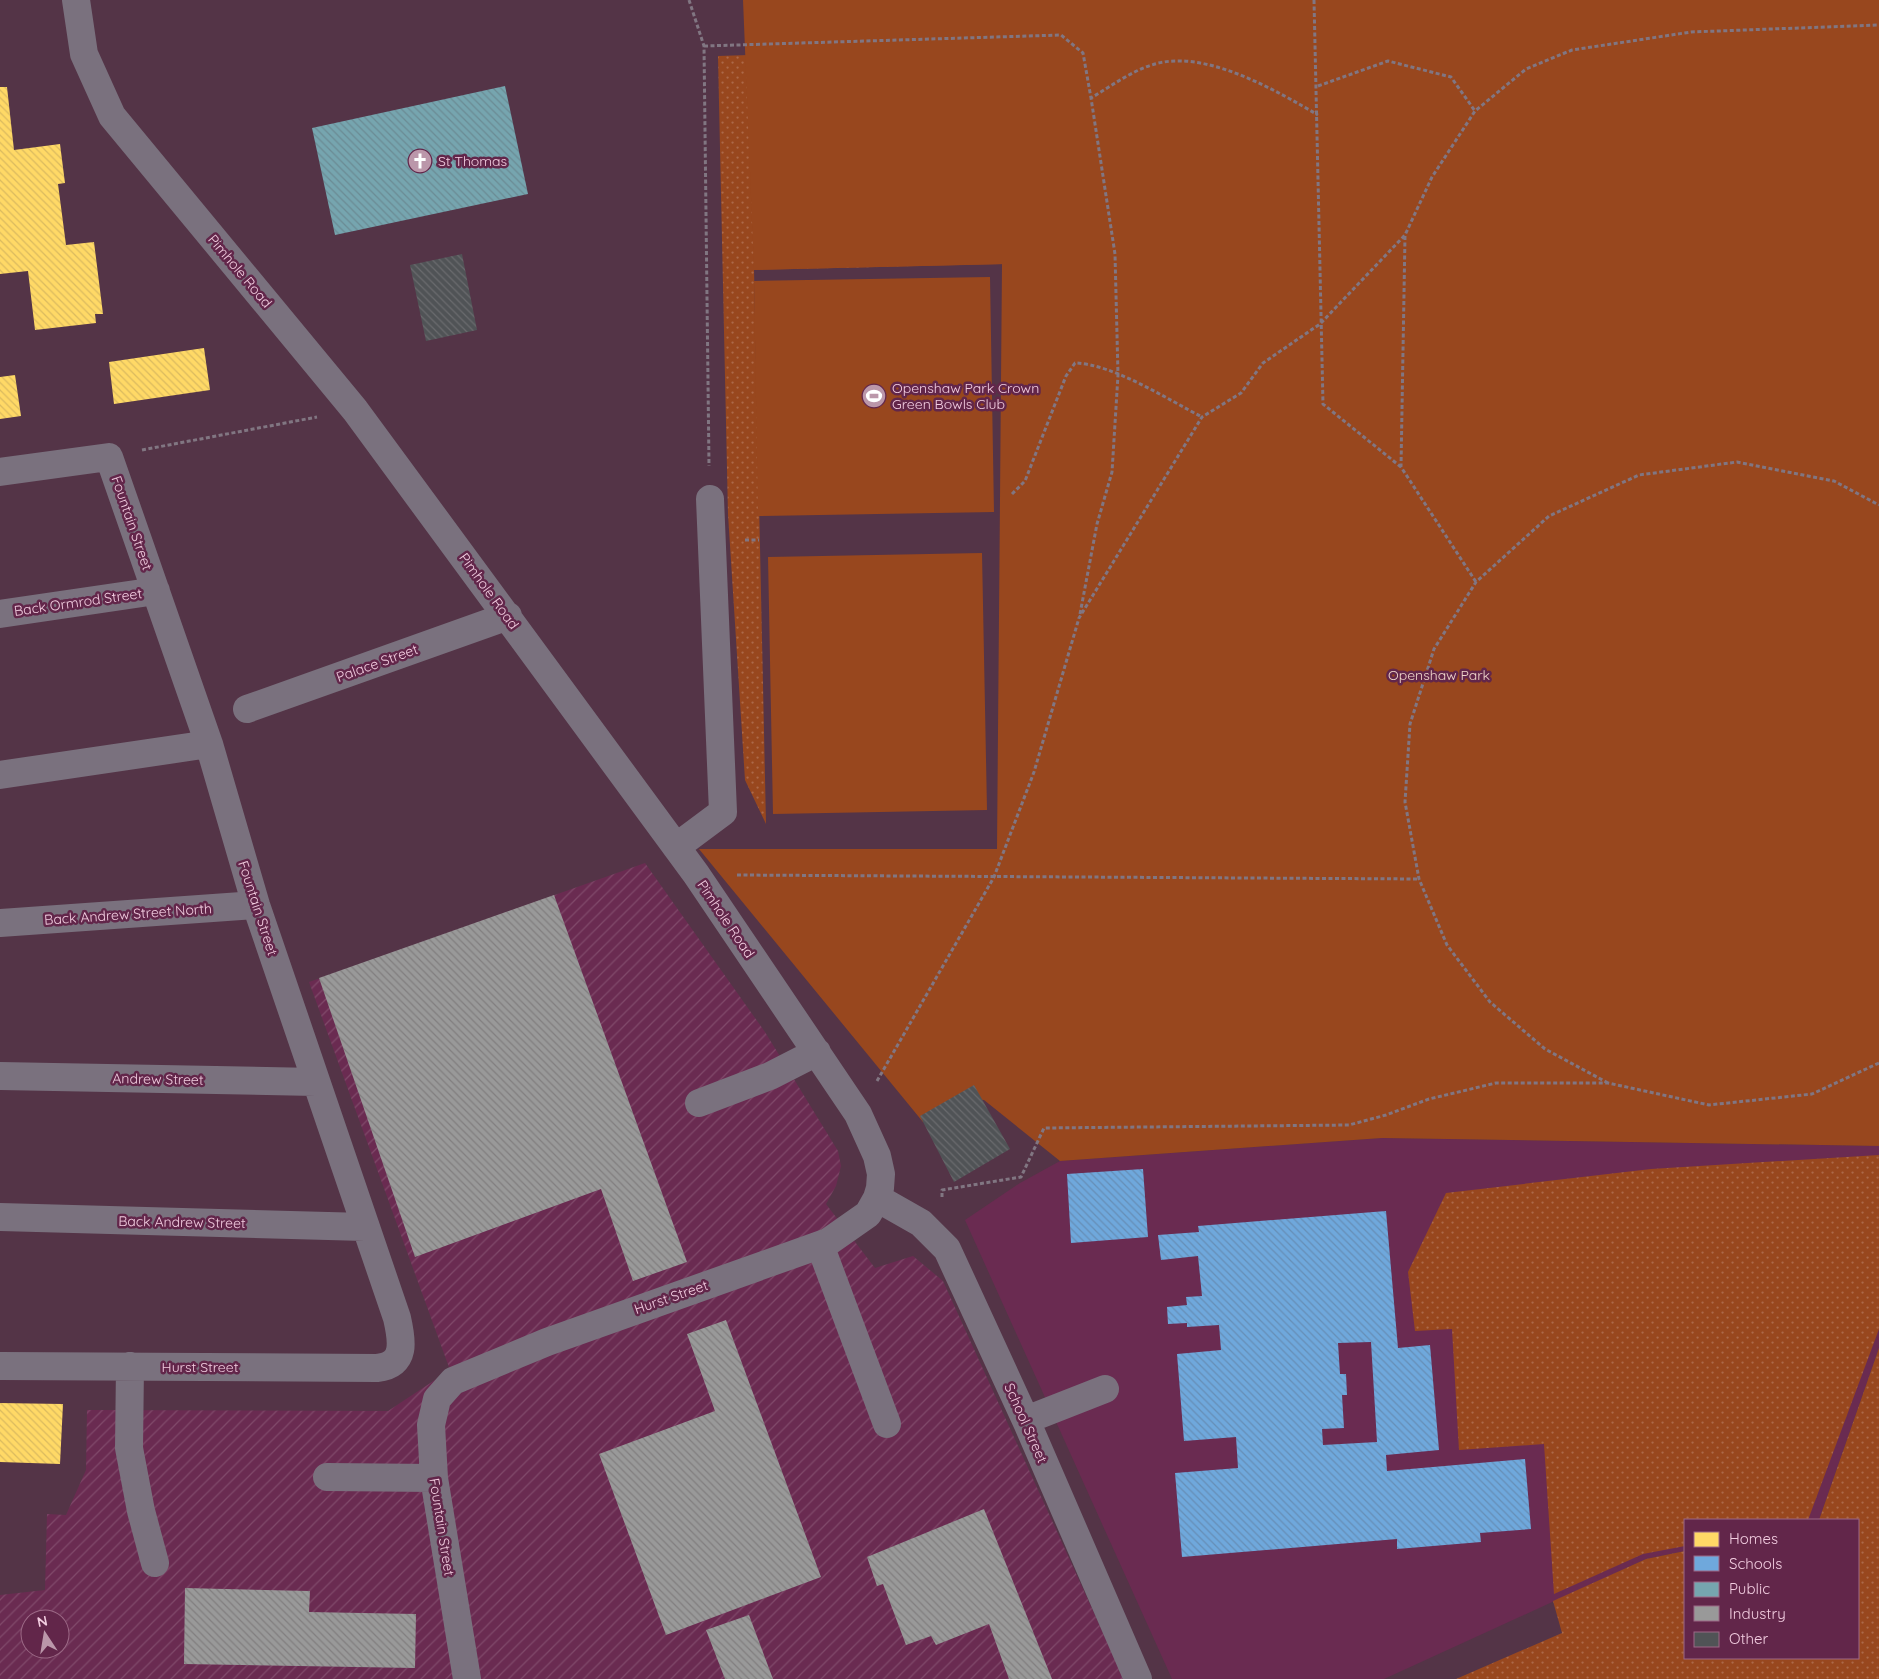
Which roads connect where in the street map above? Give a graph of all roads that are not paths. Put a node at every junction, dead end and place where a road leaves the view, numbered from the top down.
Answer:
1 (76, 0) edge
2 (0, 472) edge
3 (710, 499) road end
4 (156, 591) junction
5 (0, 614) edge
6 (508, 616) junction
7 (247, 709) dead end
8 (209, 744) junction
9 (0, 774) edge
10 (676, 847) junction
11 (256, 905) junction
12 (0, 923) edge
13 (817, 1052) junction
14 (0, 1076) edge
15 (316, 1082) junction
16 (699, 1103) dead end
17 (877, 1198) junction
18 (0, 1217) edge
19 (365, 1227) junction
20 (820, 1245) junction
21 (396, 1360) joint
22 (0, 1366) edge
23 (130, 1366) junction
24 (453, 1381) joint
25 (1105, 1389) dead end
26 (1026, 1420) junction
27 (887, 1424) dead end
28 (327, 1477) dead end
29 (434, 1478) junction
30 (155, 1563) dead end
31 (467, 1679) edge
32 (1138, 1679) edge

1 - 6 street, Pimhole Road
2 - 4 street, Fountain Street
3 - 10 street
4 - 5 street, Back Ormrod Street
4 - 8 street, Fountain Street
6 - 7 street, Palace Street
6 - 10 street, Pimhole Road
8 - 9 street
8 - 11 street, Fountain Street
10 - 13 street, Pimhole Road
11 - 12 street, Back Andrew Street North
11 - 15 street, Fountain Street
13 - 16 street
13 - 17 street, Pimhole Road
14 - 15 street, Andrew Street
15 - 19 street, Fountain Street
17 - 20 street, Hurst Street
17 - 26 street, School Street
18 - 19 street, Back Andrew Street
19 - 21 street, Fountain Street
20 - 24 street, Hurst Street
20 - 27 street
21 - 23 street, Hurst Street
22 - 23 street, Hurst Street
23 - 30 street
24 - 29 street, Fountain Street
25 - 26 street
26 - 32 street, School Street
28 - 29 street
29 - 31 street, Fountain Street

